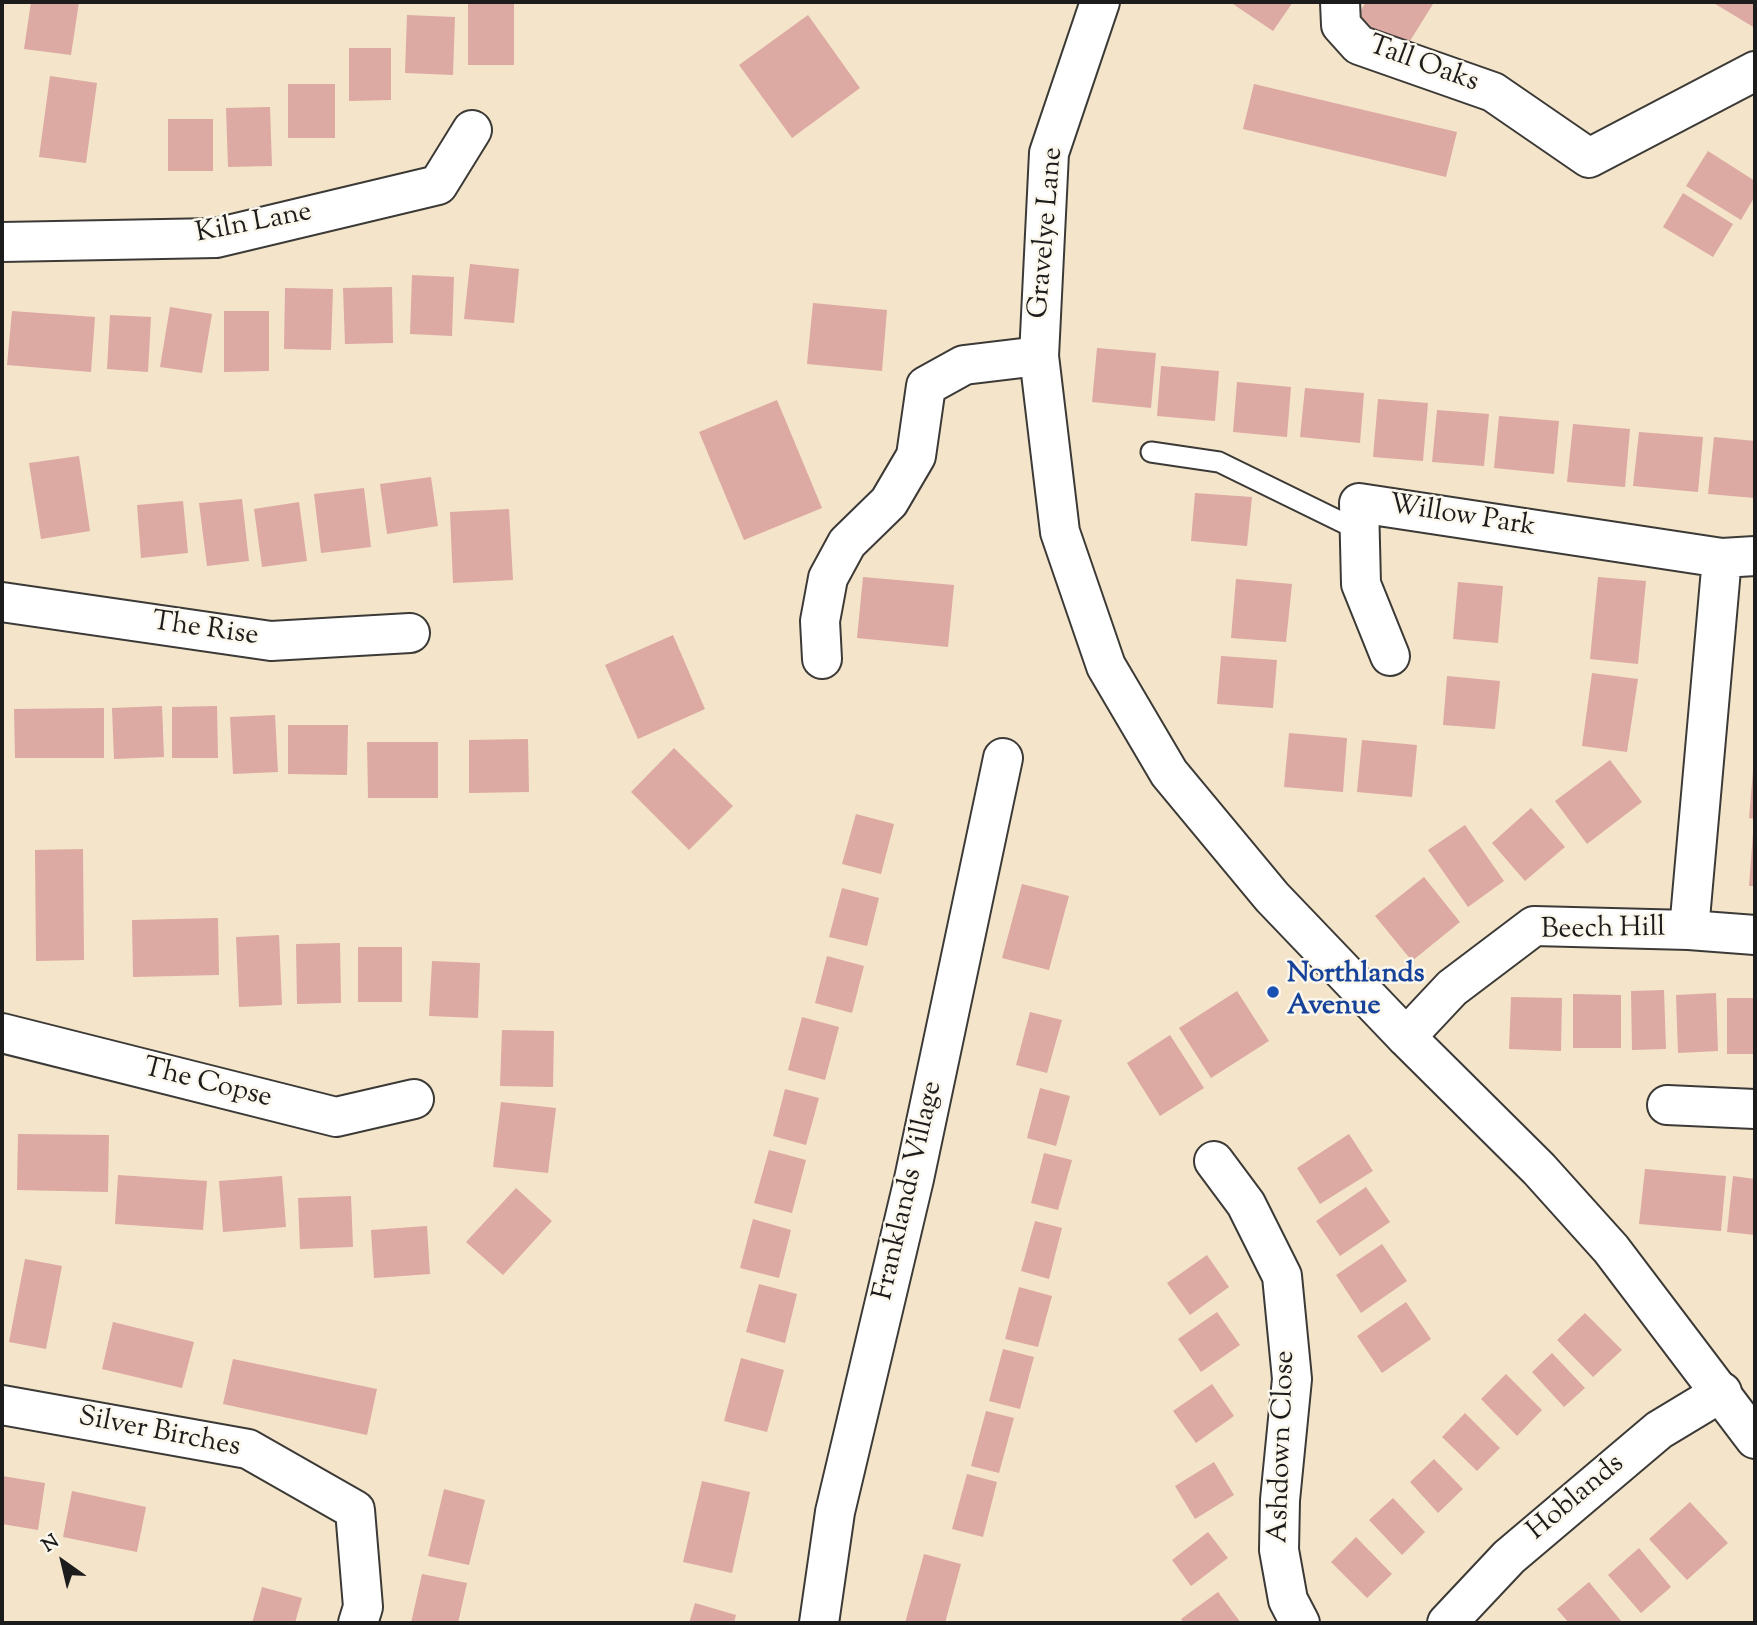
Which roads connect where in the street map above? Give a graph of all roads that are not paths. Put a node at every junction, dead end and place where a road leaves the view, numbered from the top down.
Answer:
1 (1100, 2) edge
2 (1340, 2) edge
3 (1755, 71) edge
4 (472, 130) dead end
5 (2, 242) edge
6 (1042, 372) junction
7 (1151, 452) dead end
8 (1360, 531) junction
9 (1739, 557) edge
10 (2, 602) edge
11 (410, 633) dead end
12 (1390, 656) dead end
13 (822, 659) dead end
14 (1003, 758) dead end
15 (1689, 930) junction
16 (1755, 935) edge
17 (2, 1033) edge
18 (1406, 1037) junction
19 (414, 1099) dead end
20 (1667, 1105) dead end
21 (1755, 1110) edge
22 (1214, 1161) dead end
23 (1722, 1392) junction
24 (2, 1405) edge
25 (1755, 1439) edge
26 (358, 1623) edge
27 (818, 1623) edge
28 (1300, 1623) edge
29 (1447, 1623) edge

1 - 6 street, Gravelye Lane
2 - 3 street, Tall Oaks
4 - 5 street, Kiln Lane
6 - 13 street
6 - 18 street
7 - 8 lane
8 - 9 street, Willow Park
8 - 12 street, Willow Park
9 - 15 street, Willow Park
10 - 11 street, The Rise
14 - 27 street, Franklands Village
15 - 16 street, Beech Hill
15 - 18 street, Beech Hill
17 - 19 street, The Copse
18 - 23 street
20 - 21 street
22 - 28 street, Ashdown Close
23 - 25 street
23 - 29 street, Hoblands
24 - 26 street, Silver Birches

